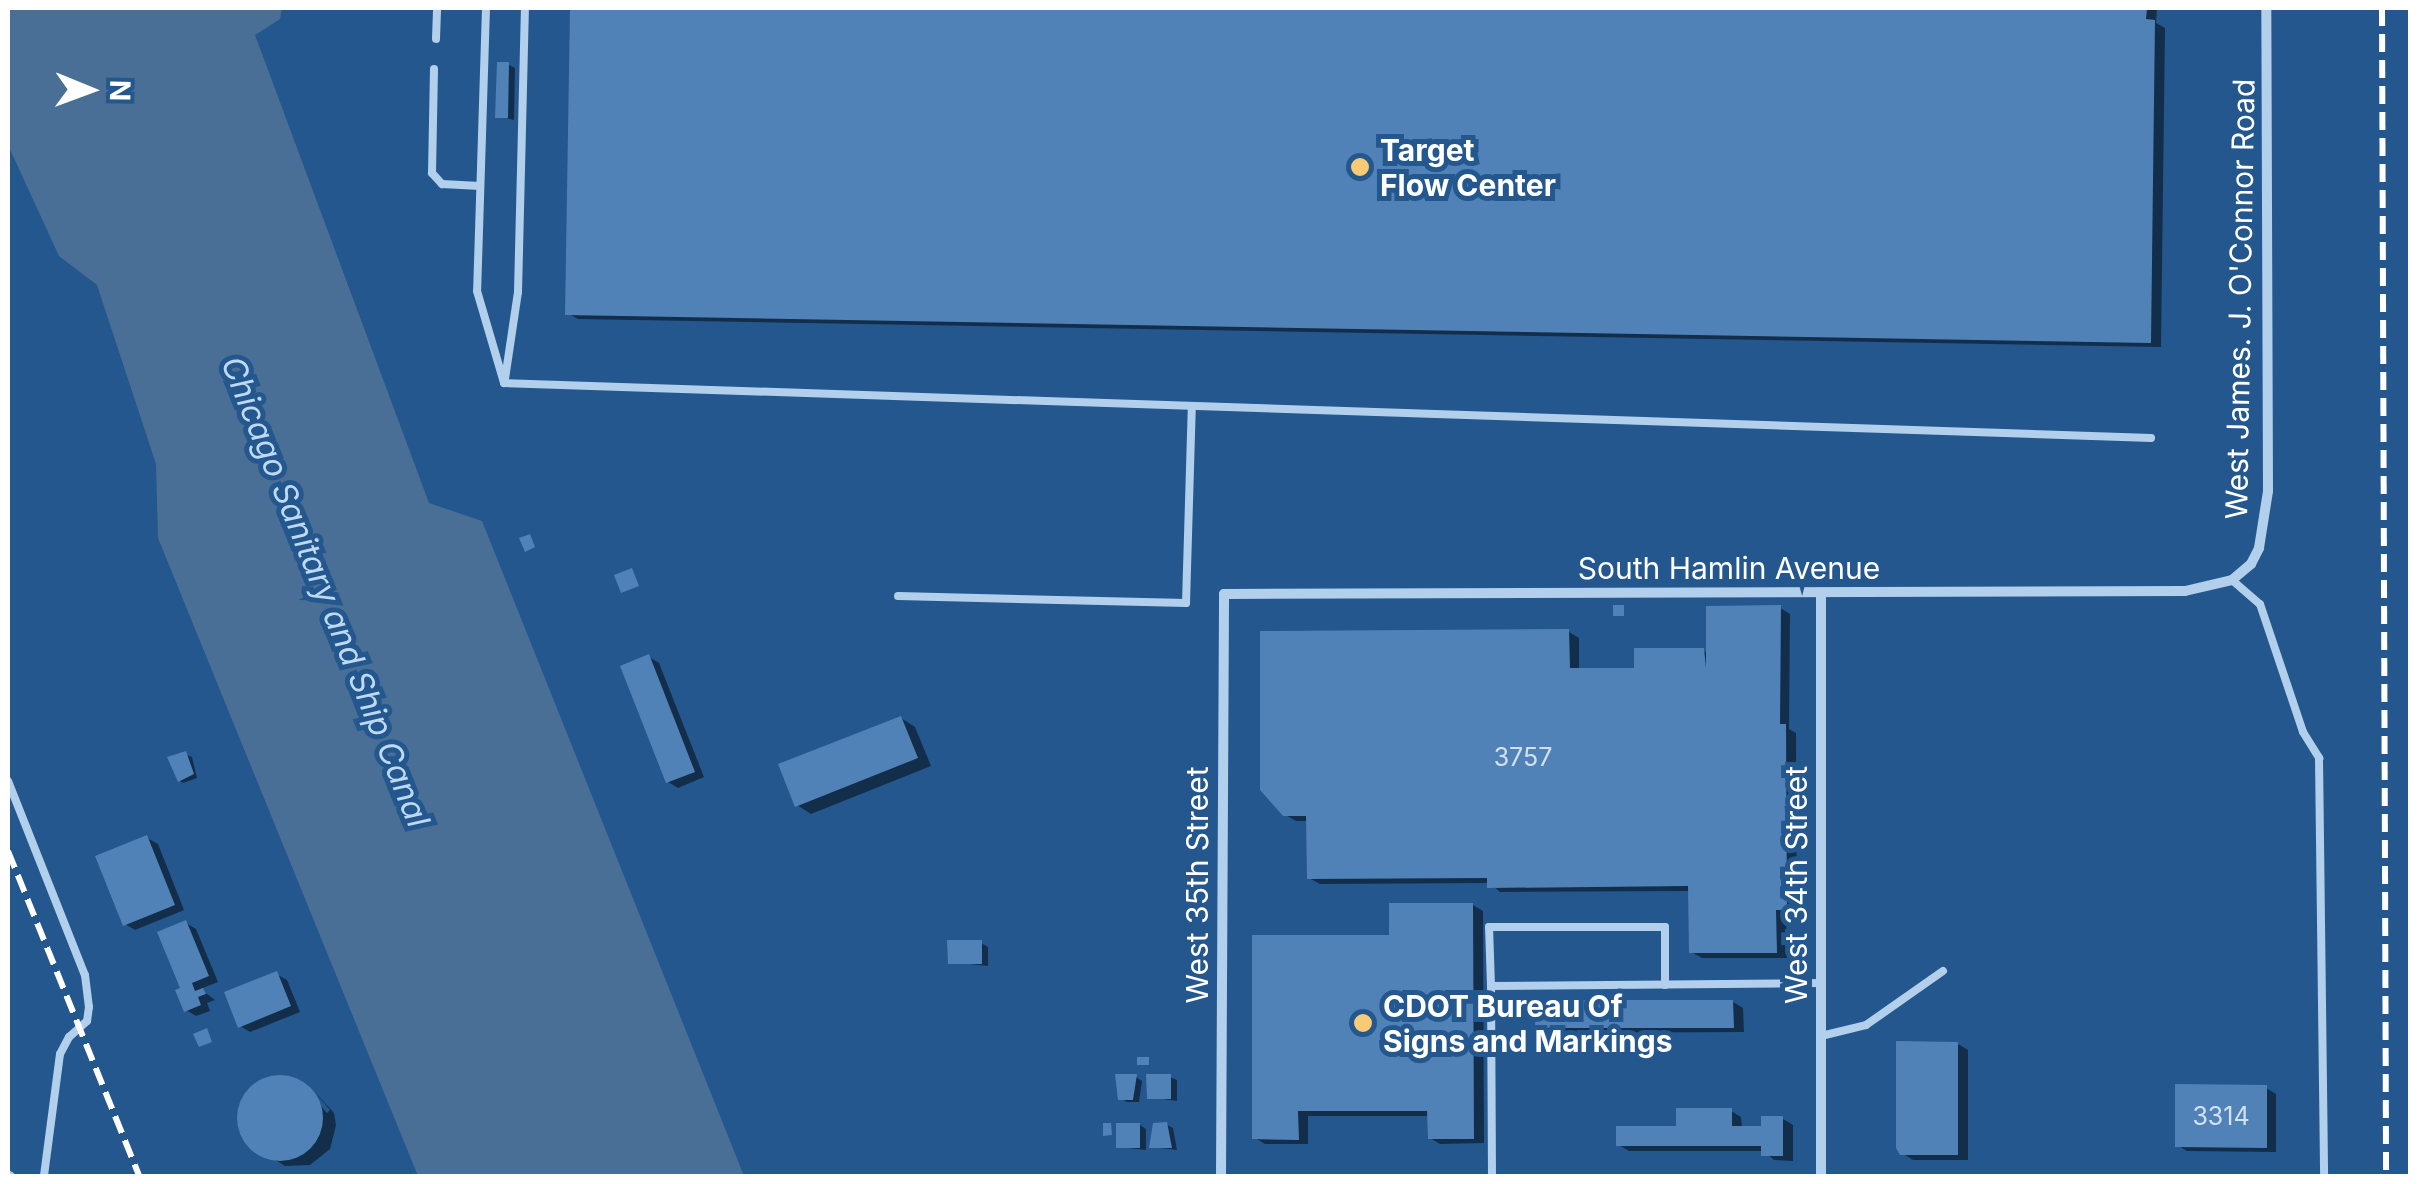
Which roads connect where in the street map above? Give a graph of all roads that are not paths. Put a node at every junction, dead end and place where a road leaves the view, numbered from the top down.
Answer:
1 (436, 8) edge
2 (486, 8) edge
3 (525, 8) edge
4 (2266, 8) edge
5 (436, 39) dead end
6 (434, 69) dead end
7 (480, 186) junction
8 (504, 383) junction
9 (1192, 406) junction
10 (2151, 438) dead end
11 (2232, 580) junction
12 (1822, 593) junction
13 (1224, 594) joint
14 (898, 596) dead end
15 (8, 781) edge
16 (1942, 971) dead end
17 (1821, 983) junction
18 (1665, 984) junction
19 (1491, 986) junction
20 (1821, 1036) junction
21 (44, 1176) edge
22 (1221, 1176) edge
23 (1492, 1176) edge
24 (1821, 1176) edge
25 (2324, 1176) edge

1 - 5 lane
2 - 7 lane
3 - 8 lane
4 - 11 street, West James. J. O'Connor Road
6 - 7 lane
7 - 8 lane
8 - 9 lane
9 - 10 lane
9 - 14 lane
11 - 12 street, South Hamlin Avenue
11 - 25 lane
12 - 13 street, South Hamlin Avenue
12 - 17 street, West 34th Street
13 - 22 street, West 35th Street
15 - 21 lane
16 - 20 lane
17 - 18 lane
17 - 20 street, West 34th Street
18 - 19 lane
18 - 19 lane
19 - 23 lane
20 - 24 street, West 34th Street

